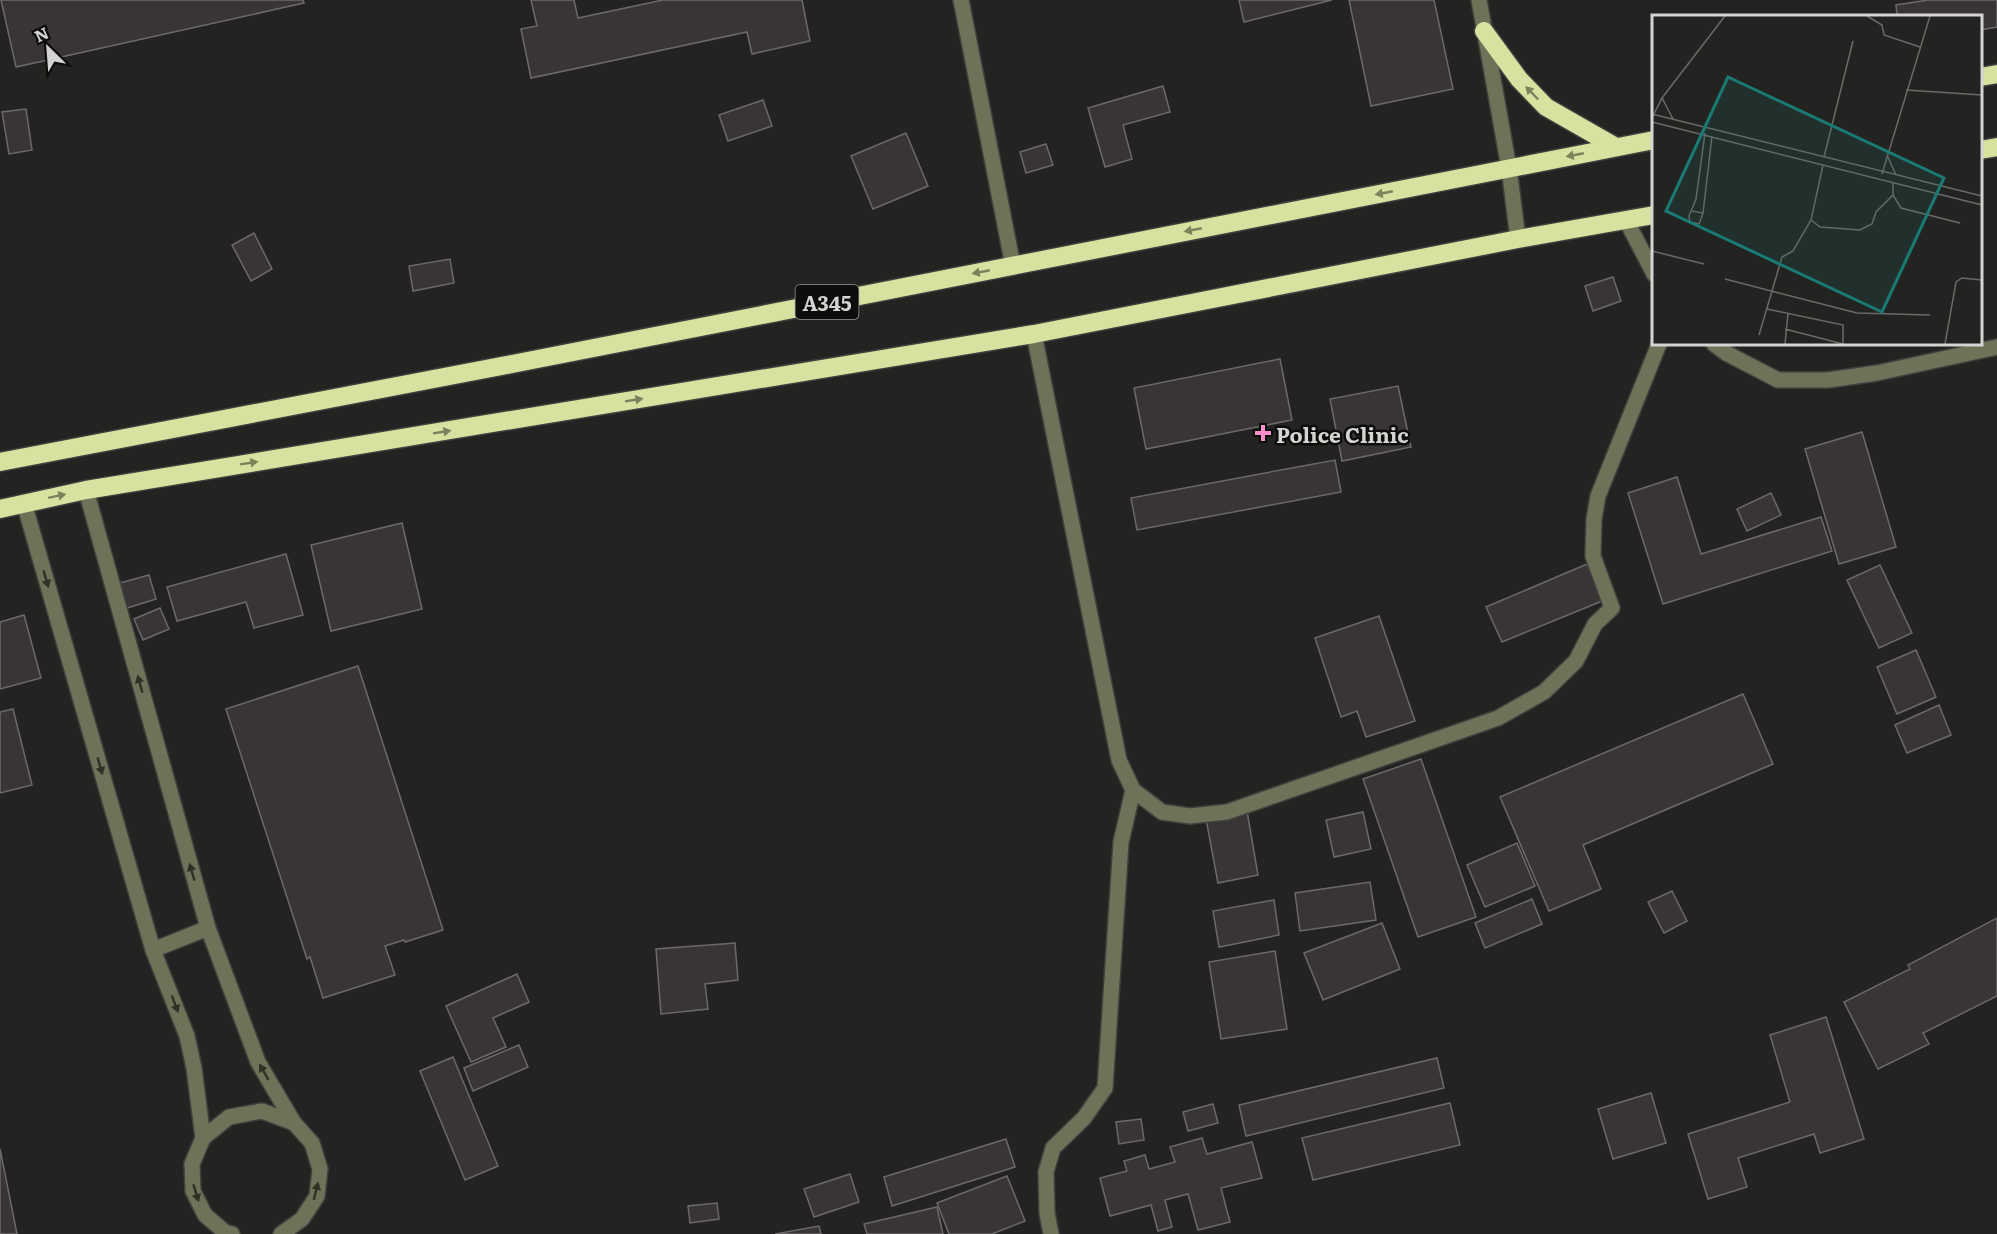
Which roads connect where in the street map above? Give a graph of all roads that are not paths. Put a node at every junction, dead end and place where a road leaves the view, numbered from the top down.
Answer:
1 (961, 0) edge
2 (1479, 0) edge
3 (1484, 31) junction
4 (1997, 74) edge
5 (1982, 77) edge
6 (1652, 140) edge
7 (1616, 147) junction
8 (1997, 147) edge
9 (1982, 150) edge
10 (1509, 168) junction
11 (1652, 215) edge
12 (1626, 220) junction
13 (1518, 239) junction
14 (1012, 266) junction
15 (1652, 272) edge
16 (1034, 334) junction
17 (1659, 345) edge
18 (1715, 345) edge
19 (1997, 347) edge
20 (0, 462) edge
21 (86, 490) junction
22 (24, 503) junction
23 (0, 509) edge
24 (1133, 790) junction
25 (208, 928) junction
26 (153, 950) junction
27 (294, 1123) junction
28 (203, 1138) junction
29 (232, 1234) edge
30 (281, 1234) edge
31 (1051, 1234) edge

1 - 14 street
2 - 3 street
7 -> 3 highway
3 - 10 street
4 - 5 highway
6 - 7 highway, A345
7 -> 10 highway, A345
8 - 9 highway
10 - 13 street
10 -> 14 highway, A345
11 - 12 highway
12 - 13 highway
12 - 15 street
13 - 16 highway
14 -> 20 highway, A345
21 -> 16 highway
16 - 24 street
17 - 24 street
18 - 19 street
22 -> 21 highway
25 -> 21 street
22 - 23 highway
22 -> 26 street
24 - 31 street
25 - 26 street
27 -> 25 street
26 -> 28 street
27 - 28 street
30 -> 27 street
28 -> 29 street

